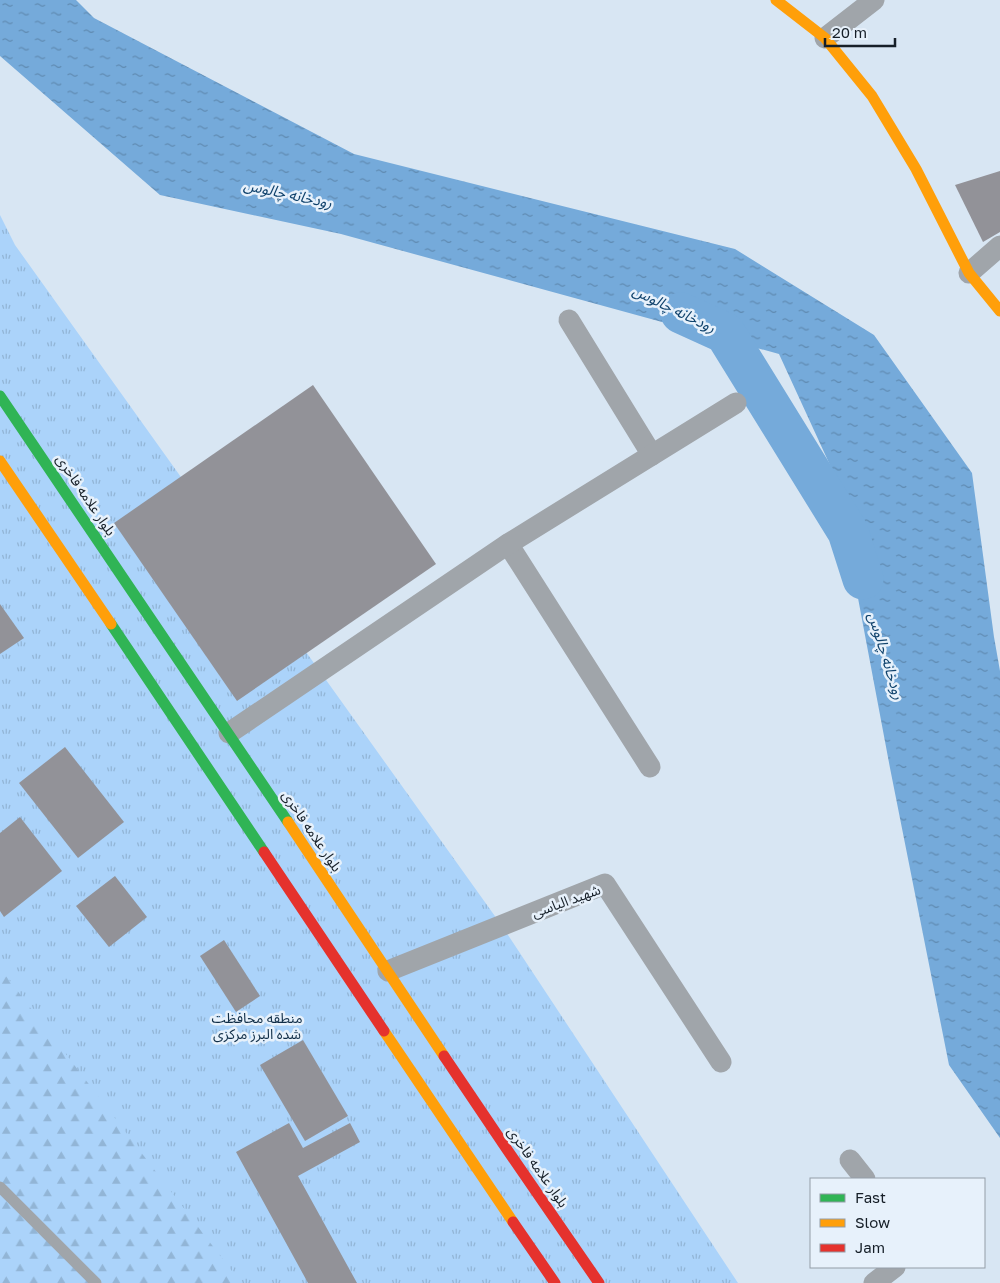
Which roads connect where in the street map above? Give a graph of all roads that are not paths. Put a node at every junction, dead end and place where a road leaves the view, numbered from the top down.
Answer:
1 (776, 0) edge
2 (874, 0) edge
3 (825, 38) junction
4 (1000, 246) edge
5 (969, 273) junction
6 (1000, 311) edge
7 (569, 320) dead end
8 (0, 396) edge
9 (736, 403) dead end
10 (652, 455) junction
11 (0, 461) edge
12 (508, 544) junction
13 (229, 733) junction
14 (650, 767) dead end
15 (388, 971) junction
16 (721, 1062) dead end
17 (850, 1160) dead end
18 (864, 1178) edge
19 (0, 1187) edge
20 (894, 1268) edge
21 (96, 1283) edge
22 (555, 1283) edge
23 (599, 1283) edge
24 (874, 1283) edge

1 - 3 main road
2 - 3 street
3 - 5 main road
4 - 5 street
5 - 6 main road
7 - 10 street
8 - 13 main road, بلوار علامه فاخری
9 - 10 street
10 - 12 street
11 - 22 main road
12 - 13 street
12 - 14 street
13 - 15 main road, بلوار علامه فاخری
15 - 16 street, شهید الیاسی
15 - 23 main road, بلوار علامه فاخری
17 - 18 street
19 - 21 lane
20 - 24 street

